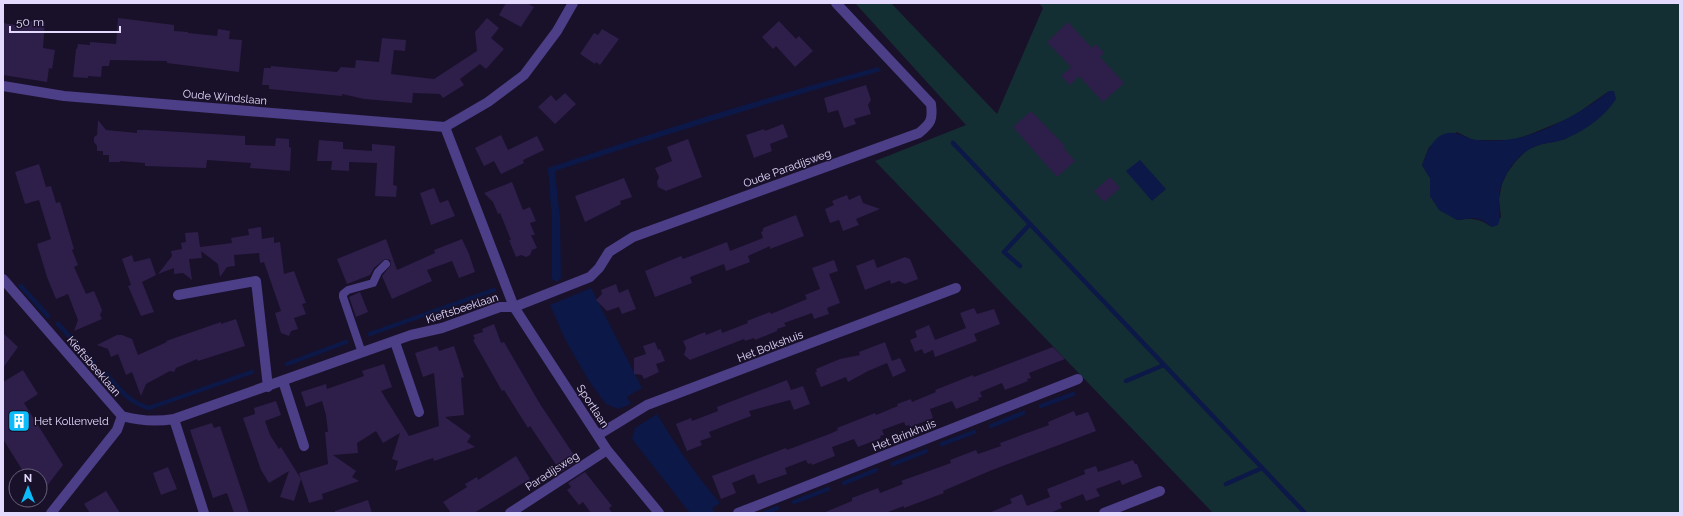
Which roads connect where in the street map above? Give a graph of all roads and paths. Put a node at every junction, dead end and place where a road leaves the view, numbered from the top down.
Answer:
1 (573, 3) edge
2 (836, 3) edge
3 (3, 86) edge
4 (445, 127) junction
5 (386, 264) dead end
6 (3, 279) edge
7 (3, 286) edge
8 (956, 288) dead end
9 (13, 291) junction
10 (178, 295) dead end
11 (514, 306) junction
12 (395, 342) junction
13 (362, 353) junction
14 (1078, 379) dead end
15 (283, 381) junction
16 (268, 387) junction
17 (419, 412) dead end
18 (122, 416) junction
19 (174, 419) junction
20 (598, 435) junction
21 (304, 446) dead end
22 (607, 450) junction
23 (1160, 491) dead end
24 (51, 513) edge
25 (204, 513) edge
26 (510, 513) edge
27 (659, 513) edge
28 (738, 513) edge
29 (1104, 513) edge

1 - 4 street
2 - 11 street, Oude Paradijsweg
3 - 4 street, Oude Windslaan
4 - 11 street
5 - 13 lane
6 - 9 street, Kieftsbeeklaan
7 - 9 street, Kieftsbeeklaan
8 - 20 street, Het Bolkshuis
9 - 18 street, Kieftsbeeklaan
10 - 16 street
11 - 12 street, Kieftsbeeklaan
11 - 20 street, Sportlaan
12 - 13 street, Kieftsbeeklaan
12 - 17 street
13 - 15 street, Kieftsbeeklaan
14 - 28 street, Het Brinkhuis
15 - 16 street, Kieftsbeeklaan
15 - 21 street
16 - 19 street, Kieftsbeeklaan
18 - 19 street, Kieftsbeeklaan
18 - 24 street
19 - 25 street
20 - 22 street, Sportlaan
22 - 26 street, Paradijsweg
22 - 27 street, Sportlaan
23 - 29 street

